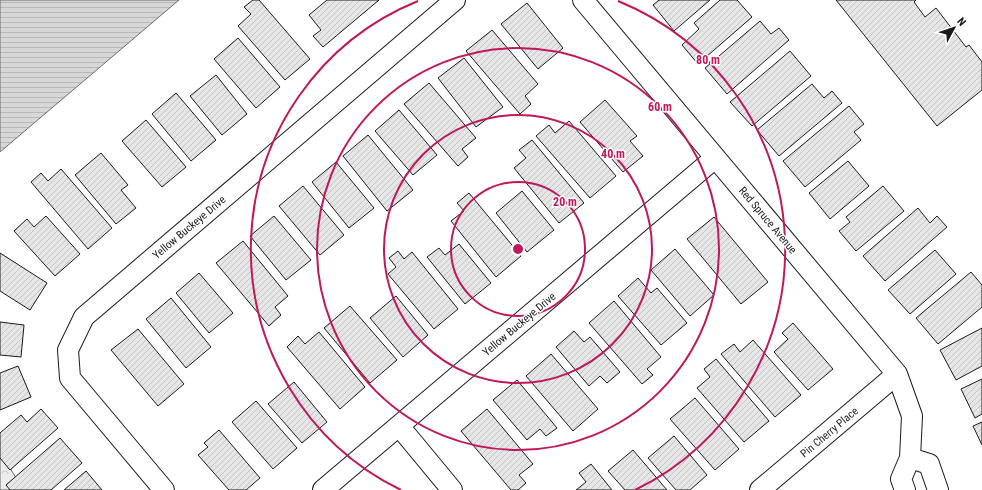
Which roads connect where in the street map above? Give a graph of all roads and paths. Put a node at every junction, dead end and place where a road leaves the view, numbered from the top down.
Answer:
1 (583, 0) edge
2 (450, 2) edge
3 (715, 158) junction
4 (897, 374) junction
5 (399, 426) junction
6 (910, 458) junction
7 (164, 490) edge
8 (323, 490) edge
9 (452, 490) edge
10 (760, 490) edge
11 (905, 490) edge
12 (938, 490) edge

1 - 3 street, Red Spruce Avenue
2 - 7 street, Yellow Buckeye Drive
3 - 4 street, Red Spruce Avenue
3 - 5 street, Yellow Buckeye Drive
4 - 6 street, Red Spruce Avenue
4 - 10 street, Pin Cherry Place
5 - 8 street, Yellow Buckeye Drive
5 - 9 street
6 - 11 street, Red Spruce Avenue
6 - 12 street

